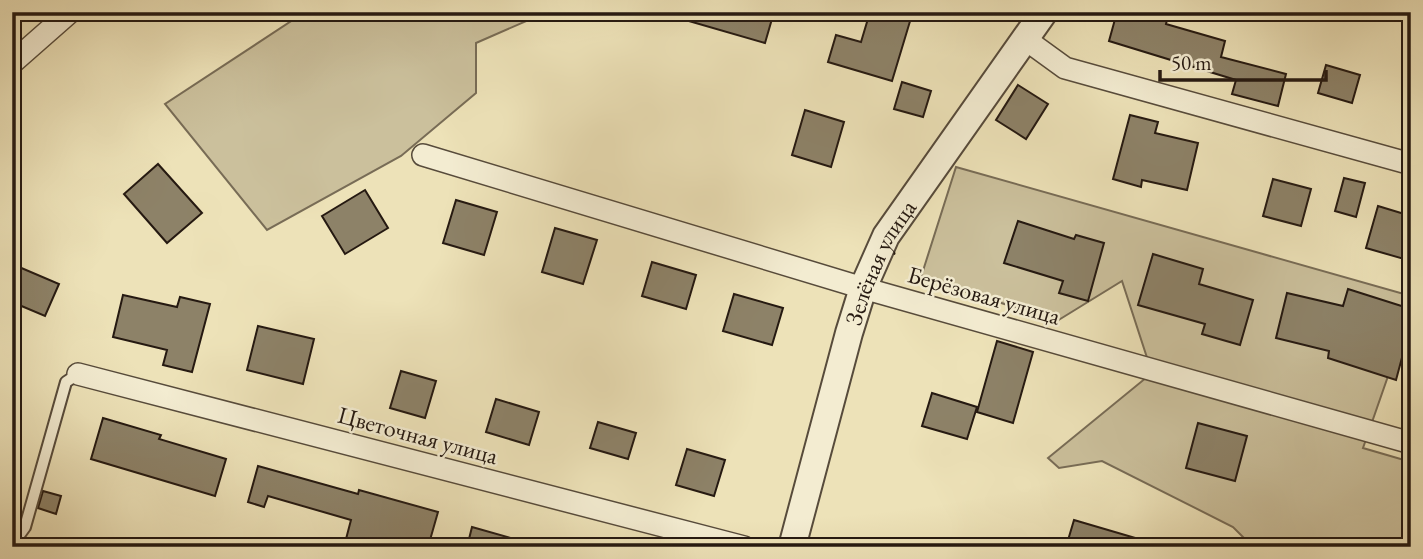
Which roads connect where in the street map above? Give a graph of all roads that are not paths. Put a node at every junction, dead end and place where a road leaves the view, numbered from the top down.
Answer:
1 (70, 12) edge
2 (1044, 12) edge
3 (1025, 39) junction
4 (12, 63) edge
5 (423, 155) dead end
6 (1411, 164) edge
7 (863, 288) junction
8 (78, 374) joint
9 (1411, 443) edge
10 (12, 545) edge
11 (744, 547) edge
12 (792, 547) edge

1 - 4 street
2 - 3 street, Зелёная улица
3 - 6 street
3 - 7 street, Зелёная улица
5 - 7 street, Берёзовая улица
7 - 9 street, Берёзовая улица
7 - 12 street, Зелёная улица
8 - 10 lane
8 - 11 street, Цветочная улица

